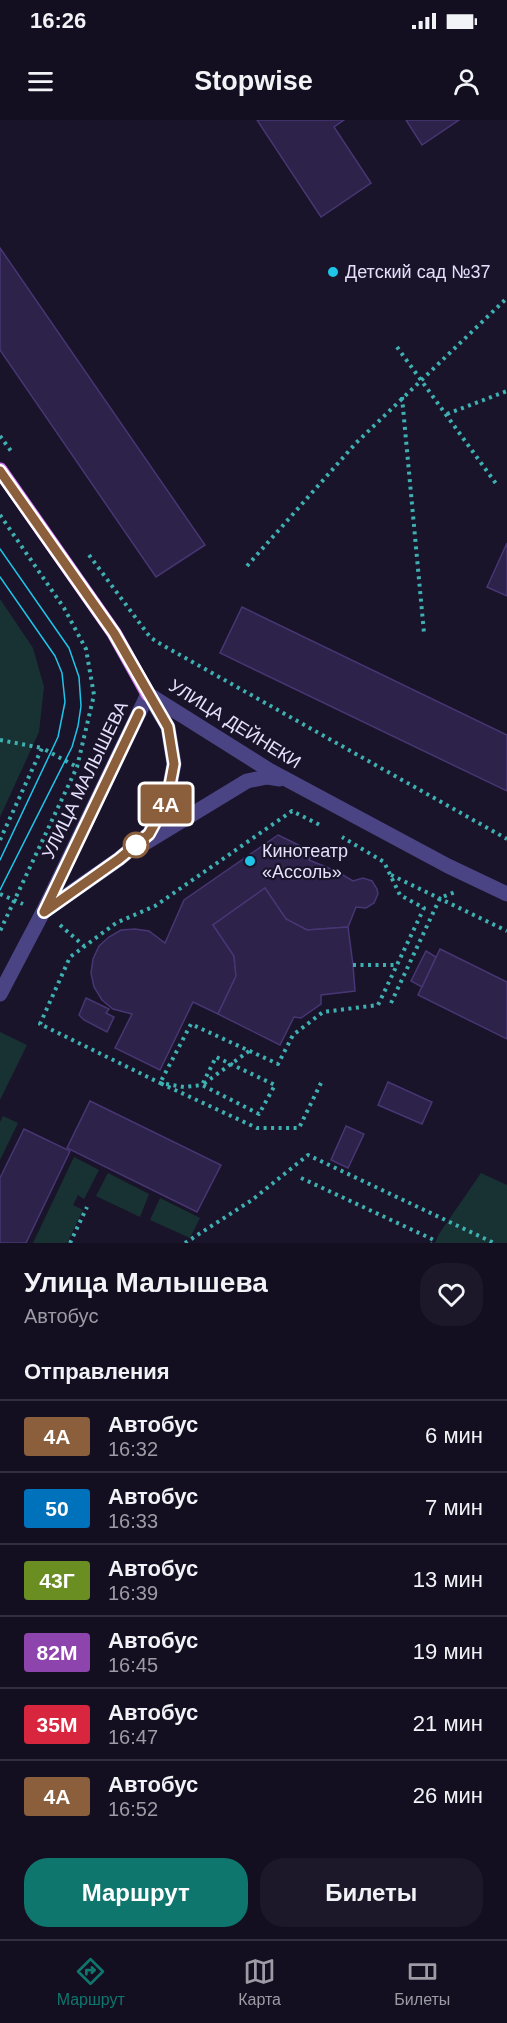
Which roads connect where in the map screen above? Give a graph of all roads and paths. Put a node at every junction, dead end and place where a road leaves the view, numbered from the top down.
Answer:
1 (507, 298) edge
2 (397, 347) dead end
3 (507, 391) edge
4 (402, 398) junction
5 (447, 414) junction
6 (0, 436) edge
7 (14, 455) dead end
8 (0, 471) edge
9 (498, 485) dead end
10 (0, 516) edge
11 (86, 551) dead end
12 (247, 566) dead end
13 (424, 633) dead end
14 (148, 694) junction
15 (0, 740) edge
16 (42, 748) junction
17 (77, 767) junction
18 (287, 780) junction
19 (322, 826) dead end
20 (341, 836) dead end
21 (507, 839) edge
22 (0, 840) edge
23 (119, 859) junction
24 (390, 875) junction
25 (481, 882) junction
26 (507, 894) edge
27 (440, 898) junction
28 (44, 912) junction
29 (507, 931) edge
30 (0, 932) edge
31 (353, 965) dead end
32 (396, 965) junction
33 (0, 994) edge
34 (391, 1003) dead end
35 (249, 1051) junction
36 (231, 1064) junction
37 (160, 1083) junction
38 (321, 1083) dead end
39 (202, 1085) junction
40 (301, 1178) dead end
41 (87, 1207) dead end
42 (70, 1243) edge
43 (185, 1243) edge
44 (432, 1243) edge
45 (494, 1243) edge

1 - 4 path
2 - 5 path
3 - 5 path
4 - 12 path
4 - 13 path
5 - 9 path
6 - 7 path
8 - 14 main road, УЛИЦА ДЕЙНЕКИ
10 - 17 path
11 - 21 path
14 - 18 street, УЛИЦА ДЕЙНЕКИ
14 - 23 street, УЛИЦА МАЛЫШЕВА
14 - 28 street, УЛИЦА МАЛЫШЕВА
15 - 16 path
16 - 17 path
16 - 22 path
17 - 30 path
18 - 23 street
18 - 25 street, УЛИЦА ДЕЙНЕКИ
19 - 37 path
20 - 24 path
23 - 28 street, УЛИЦА МАЛЫШЕВА
24 - 27 path
24 - 32 path
25 - 26 street, УЛИЦА ДЕЙНЕКИ
25 - 27 path
27 - 29 path
27 - 34 path
28 - 33 street, УЛИЦА МАЛЫШЕВА
31 - 32 path
32 - 35 path
35 - 36 path
35 - 37 path
36 - 39 path
36 - 39 path
36 - 39 path
37 - 38 path
37 - 39 path
40 - 44 path
41 - 42 path
43 - 45 path

